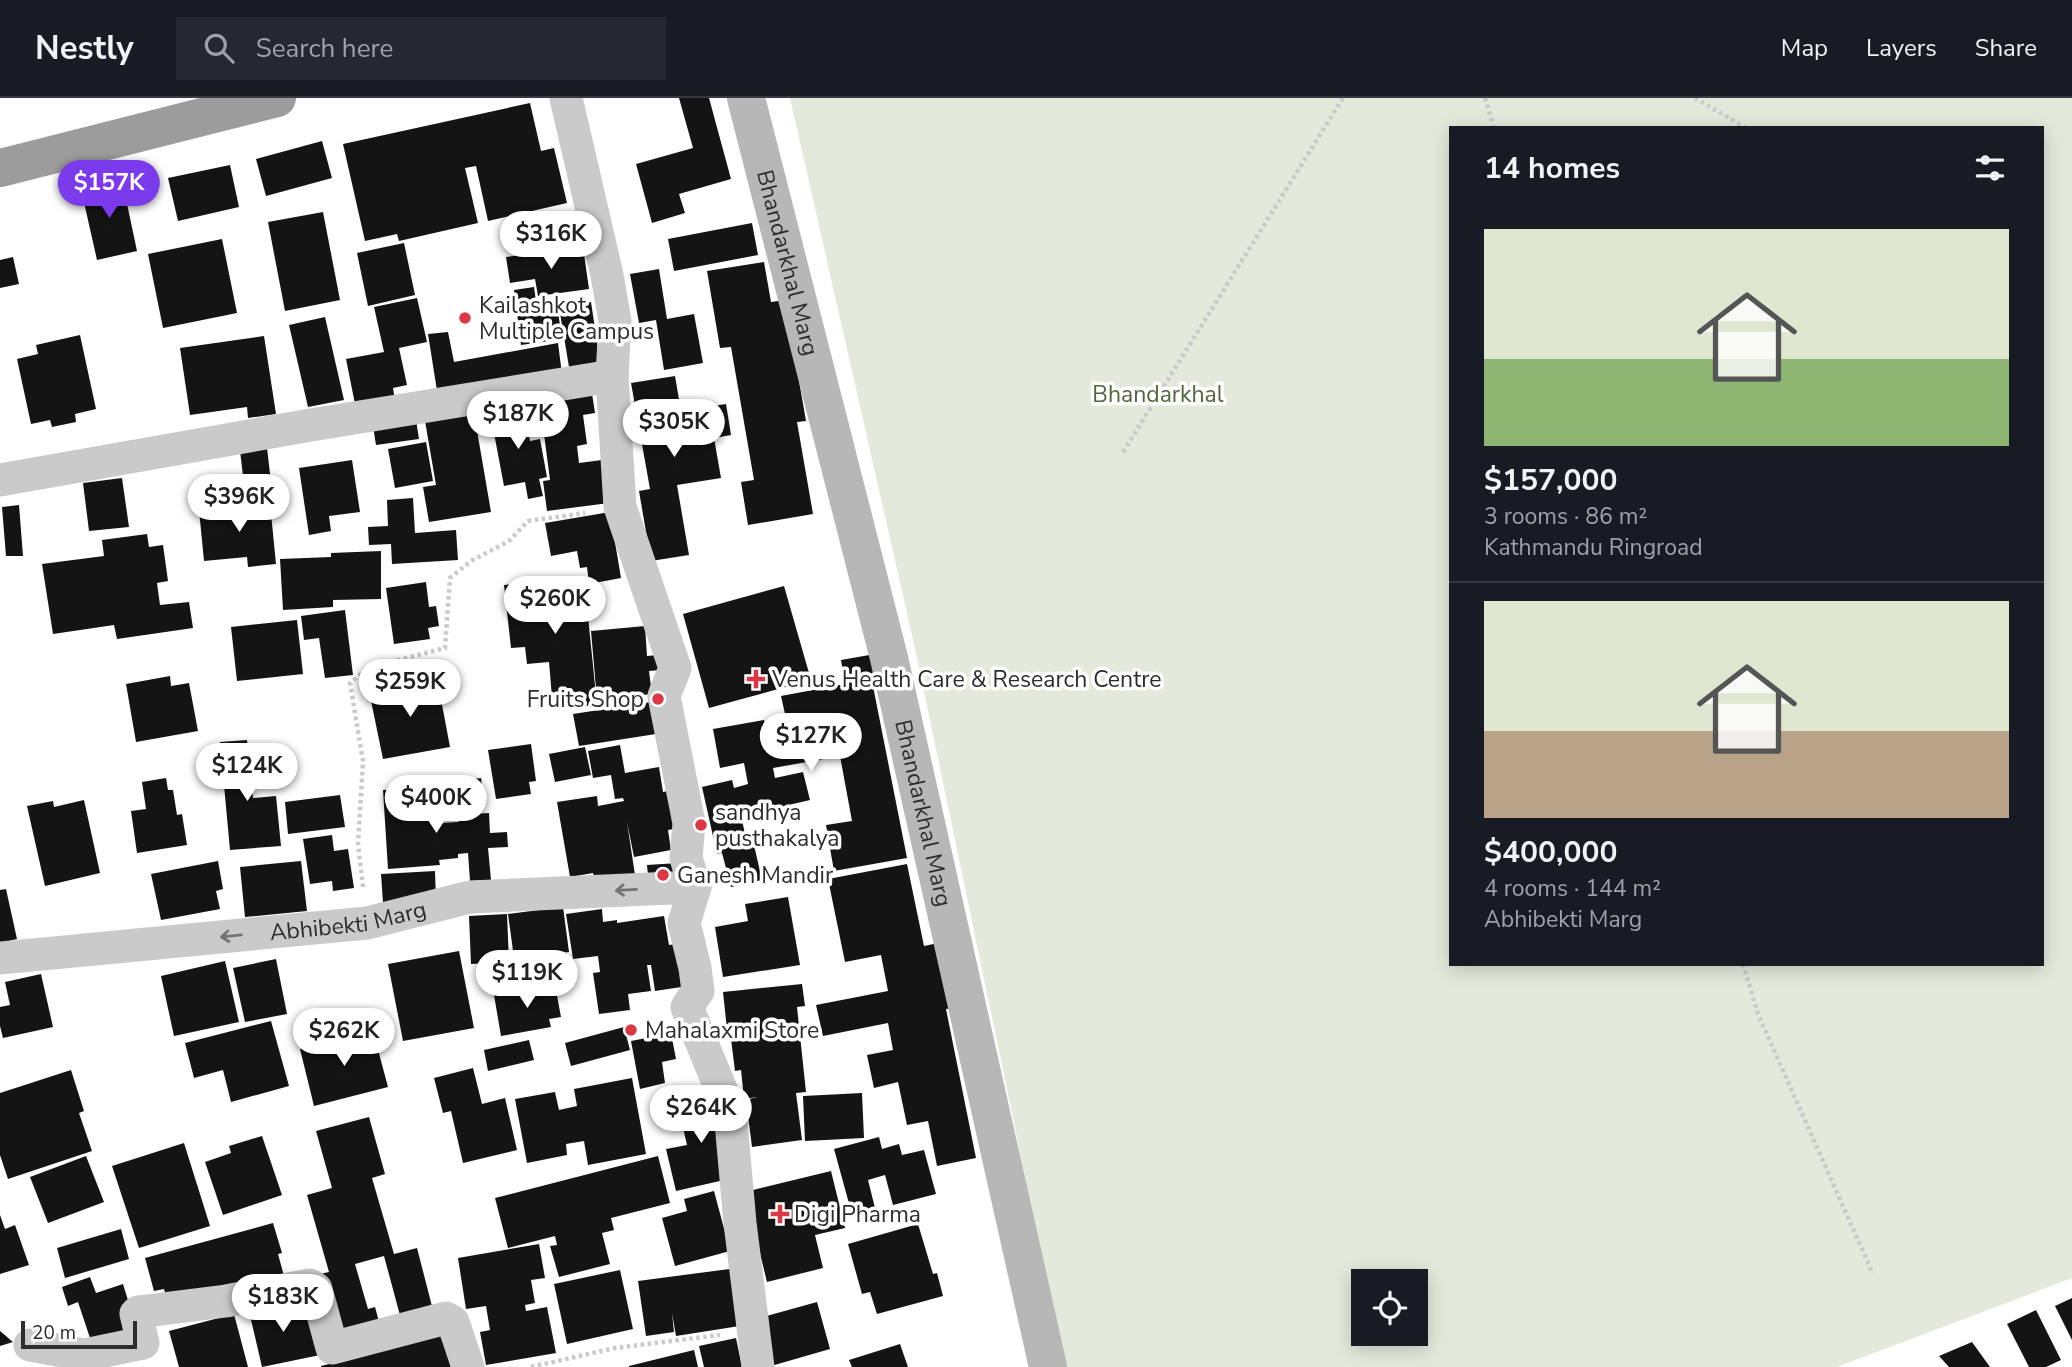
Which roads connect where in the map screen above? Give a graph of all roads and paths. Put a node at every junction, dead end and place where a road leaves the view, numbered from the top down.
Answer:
1 (277, 98) edge
2 (566, 98) edge
3 (746, 98) edge
4 (1343, 98) edge
5 (1485, 98) edge
6 (1695, 98) edge
7 (1493, 126) edge
8 (1743, 126) edge
9 (0, 168) edge
10 (612, 376) junction
11 (1123, 452) dead end
12 (0, 480) edge
13 (620, 507) junction
14 (695, 887) junction
15 (367, 923) junction
16 (0, 958) edge
17 (1744, 966) edge
18 (1873, 1274) dead end
19 (752, 1330) junction
20 (30, 1345) dead end
21 (468, 1367) edge
22 (531, 1367) edge
23 (758, 1367) edge
24 (1048, 1367) edge

1 - 9 highway
2 - 10 street
3 - 24 main road, Bhandarkhal Marg
4 - 11 path
5 - 7 path
6 - 8 path
10 - 12 street
10 - 13 street
13 - 14 street
13 - 15 path
14 -> 15 street, Abhibekti Marg
14 - 19 street
15 -> 16 street, Abhibekti Marg
17 - 18 path
19 - 22 path
19 - 23 street
20 - 21 street

